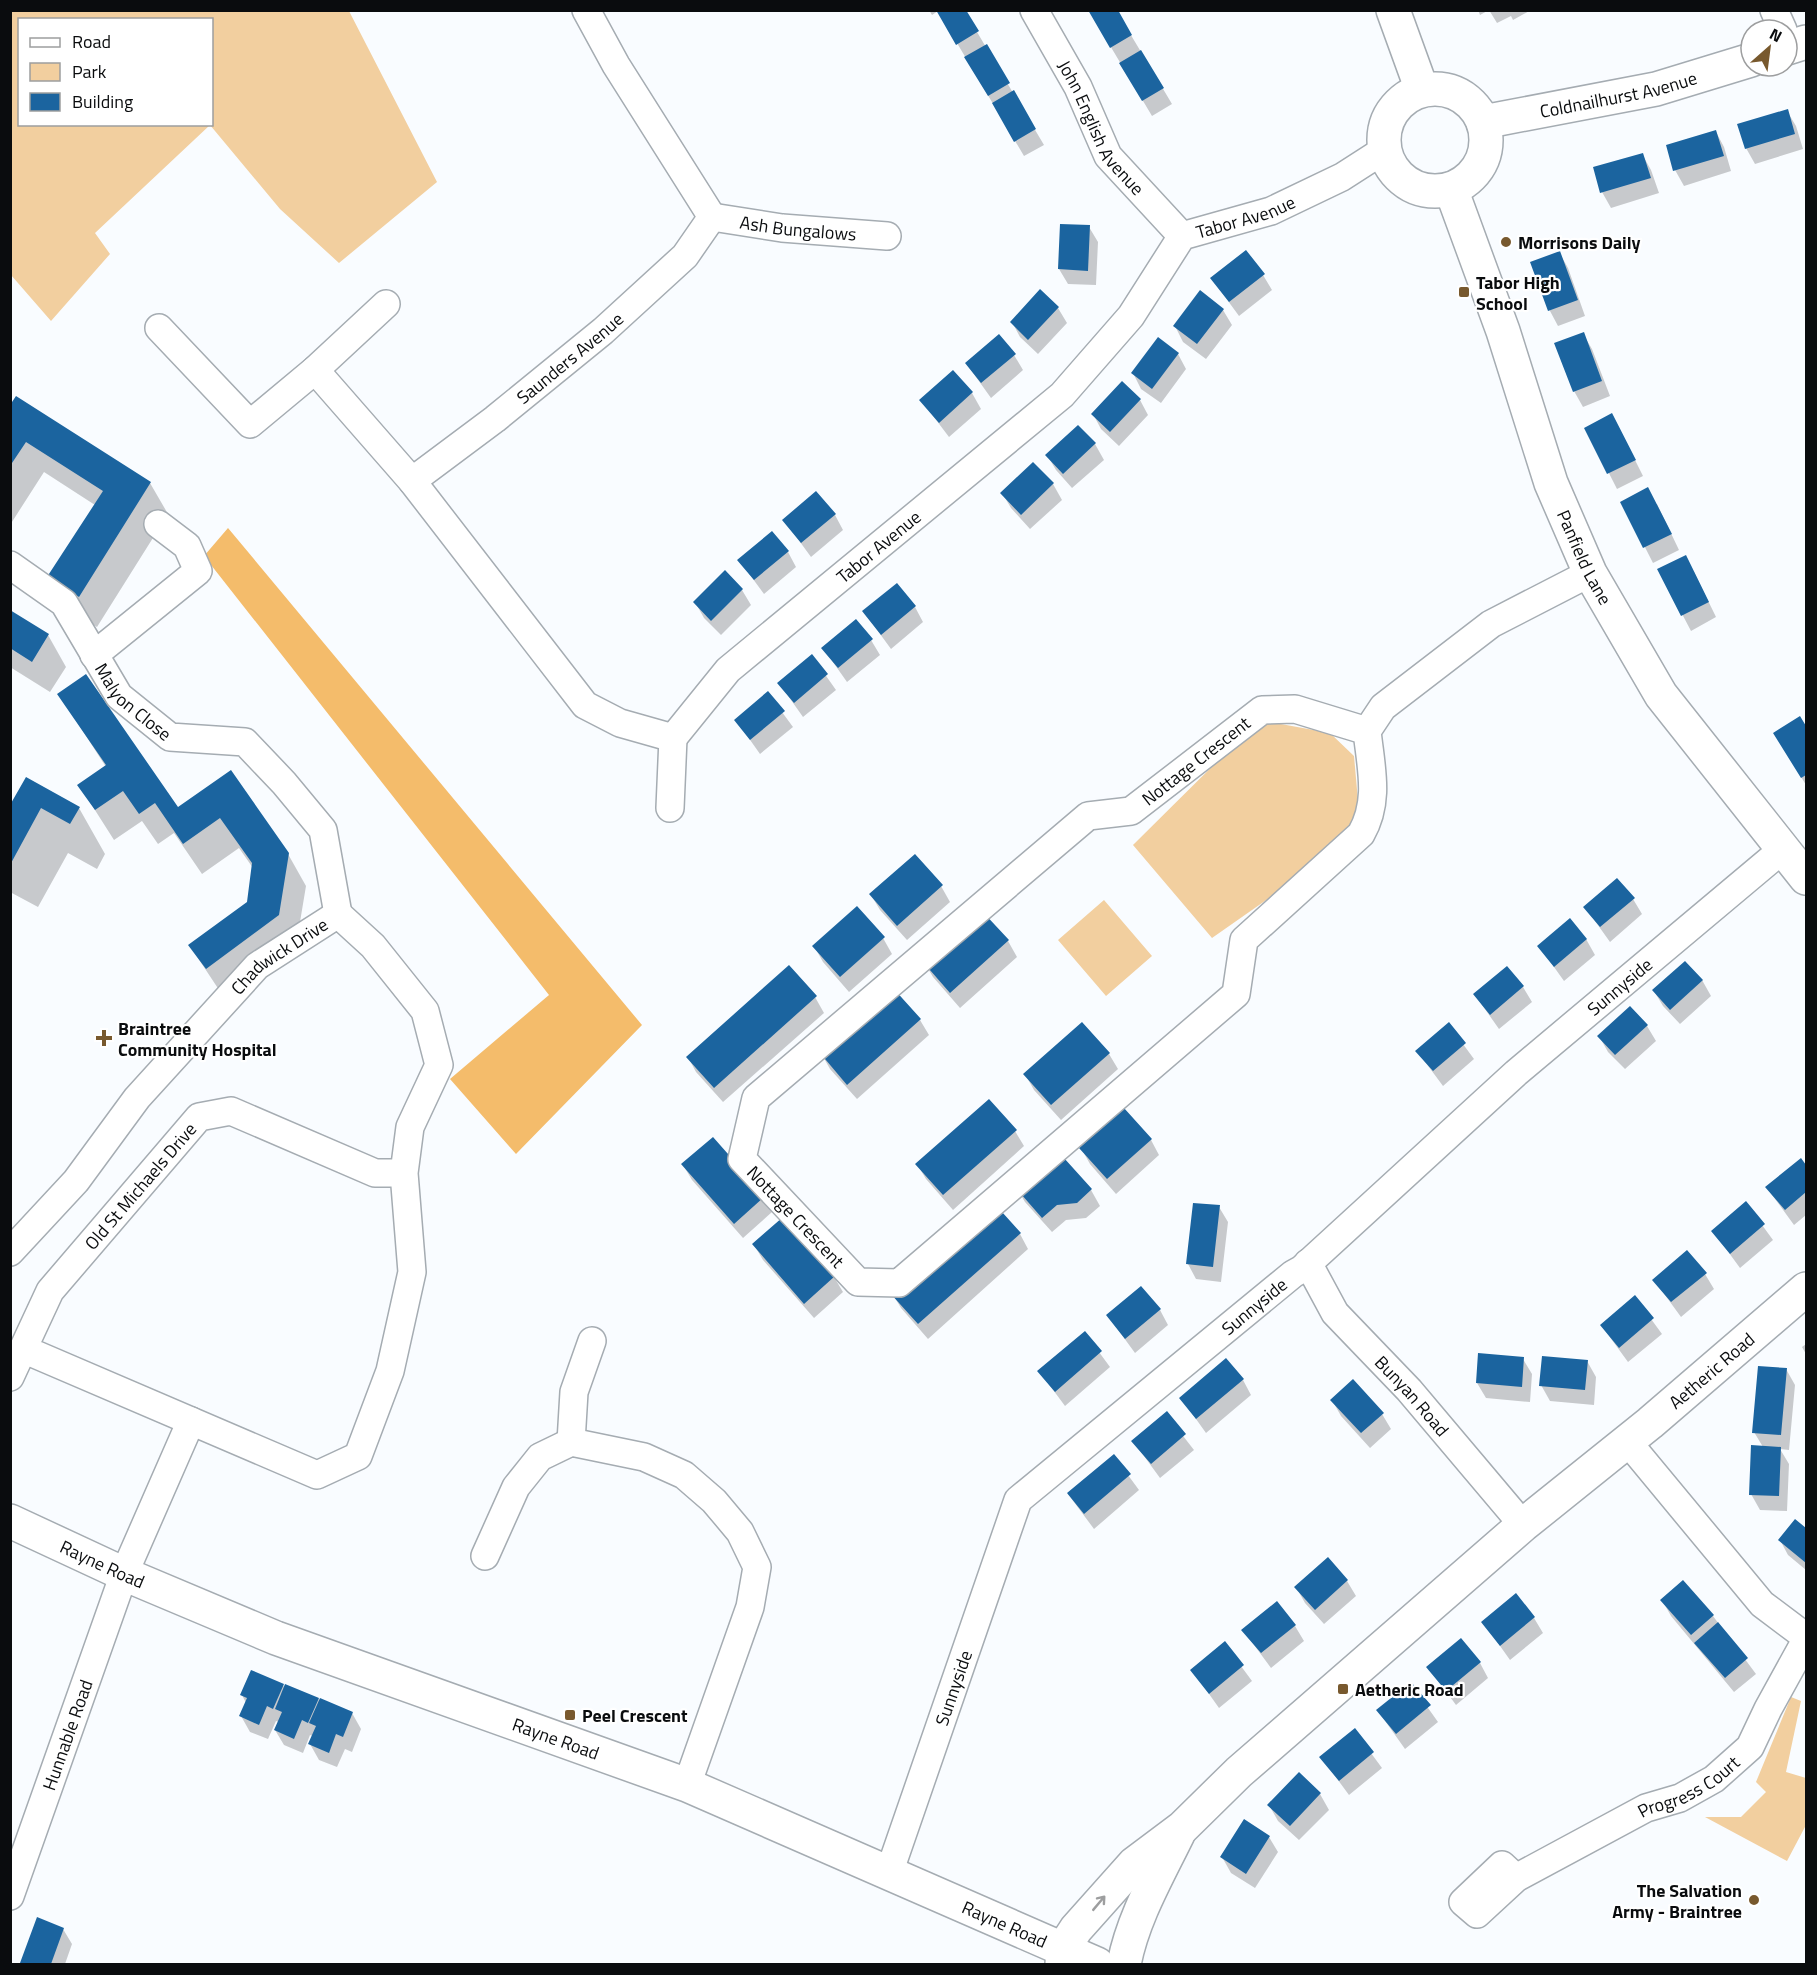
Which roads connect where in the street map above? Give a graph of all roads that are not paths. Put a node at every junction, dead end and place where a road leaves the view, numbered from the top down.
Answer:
1 (586, 10) edge
2 (1034, 10) edge
3 (1393, 10) edge
4 (1739, 64) edge
5 (1422, 90) junction
6 (1483, 122) junction
7 (1384, 150) junction
8 (1451, 189) junction
9 (712, 217) junction
10 (886, 236) dead end
11 (1182, 236) junction
12 (386, 304) dead end
13 (159, 328) dead end
14 (315, 370) junction
15 (412, 481) junction
16 (158, 524) dead end
17 (10, 565) edge
18 (1590, 573) junction
19 (94, 655) junction
20 (1366, 731) junction
21 (673, 738) junction
22 (670, 808) dead end
23 (1783, 849) junction
24 (1806, 878) edge
25 (338, 914) junction
26 (404, 1173) junction
27 (10, 1252) edge
28 (1308, 1263) junction
29 (1806, 1289) edge
30 (592, 1341) dead end
31 (23, 1349) junction
32 (10, 1377) edge
33 (191, 1421) junction
34 (1627, 1441) junction
35 (571, 1442) junction
36 (10, 1521) edge
37 (1523, 1525) junction
38 (484, 1556) dead end
39 (124, 1574) junction
40 (1806, 1639) edge
41 (687, 1785) junction
42 (1182, 1827) junction
43 (889, 1872) junction
44 (1516, 1878) dead end
45 (10, 1896) edge
46 (1063, 1957) edge
47 (1097, 1965) edge
48 (1124, 1965) edge

1 - 9 street
2 - 11 street, John English Avenue
3 - 5 street
4 - 6 street, Coldnailhurst Avenue
5 - 6 street
5 - 7 street
6 - 8 street
7 - 8 street
7 - 11 street, Tabor Avenue
8 - 18 street, Panfield Lane
9 - 10 street, Ash Bungalows
9 - 15 street, Saunders Avenue
11 - 21 street, Tabor Avenue
12 - 14 street
13 - 14 street
14 - 15 street
15 - 21 street
16 - 19 street
17 - 19 street, Malyon Close
18 - 20 street
18 - 23 street, Panfield Lane
19 - 25 street, Malyon Close
20 - 20 street, Nottage Crescent
21 - 22 street
23 - 24 street, Panfield Lane
23 - 28 street, Sunnyside
25 - 26 street, Chadwick Drive
25 - 27 street, Chadwick Drive
26 - 31 street, Old St Michaels Drive
26 - 33 street
28 - 37 street, Bunyan Road
28 - 43 street, Sunnyside
29 - 34 street, Aetheric Road
30 - 35 street
31 - 32 street, Old St Michaels Drive
31 - 33 street
33 - 39 street
34 - 37 street, Aetheric Road
34 - 40 street
35 - 38 street
35 - 41 street
36 - 39 street, Rayne Road
37 - 42 street, Aetheric Road
39 - 41 street, Rayne Road
39 - 45 street, Hunnable Road
40 - 44 street, Progress Court
41 - 43 street, Rayne Road
46 -> 42 street, Aetheric Road
42 - 48 street, Aetheric Road
43 - 46 street, Rayne Road
46 - 47 street, Rayne Road

